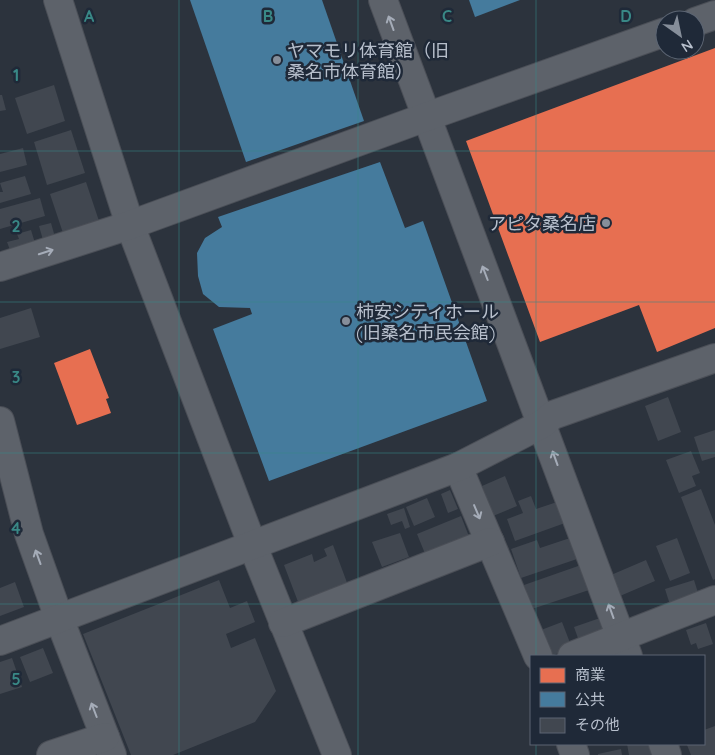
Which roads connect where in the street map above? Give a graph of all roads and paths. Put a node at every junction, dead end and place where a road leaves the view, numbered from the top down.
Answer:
1 (58, 0) edge
2 (383, 0) edge
3 (655, 36) edge
4 (426, 117) junction
5 (130, 225) junction
6 (0, 267) edge
7 (715, 358) edge
8 (0, 420) edge
9 (542, 424) junction
10 (458, 467) junction
11 (490, 542) junction
12 (252, 544) junction
13 (715, 600) edge
14 (59, 618) junction
15 (283, 623) junction
16 (0, 641) edge
17 (625, 647) edge
18 (538, 655) edge
19 (578, 655) edge
20 (108, 746) edge
21 (51, 755) edge
22 (337, 755) edge

1 - 5 street
4 -> 2 street
3 - 4 street
4 - 5 street
9 -> 4 street
6 -> 5 street
5 - 12 street
7 - 9 street
14 -> 8 street
9 - 10 street
17 -> 9 street
10 -> 11 street
10 - 12 street
11 - 15 street
11 - 18 street
12 - 14 street
12 - 15 street
13 - 17 street
14 - 16 street
20 -> 14 street
15 - 22 street
17 - 19 street
20 - 21 street

